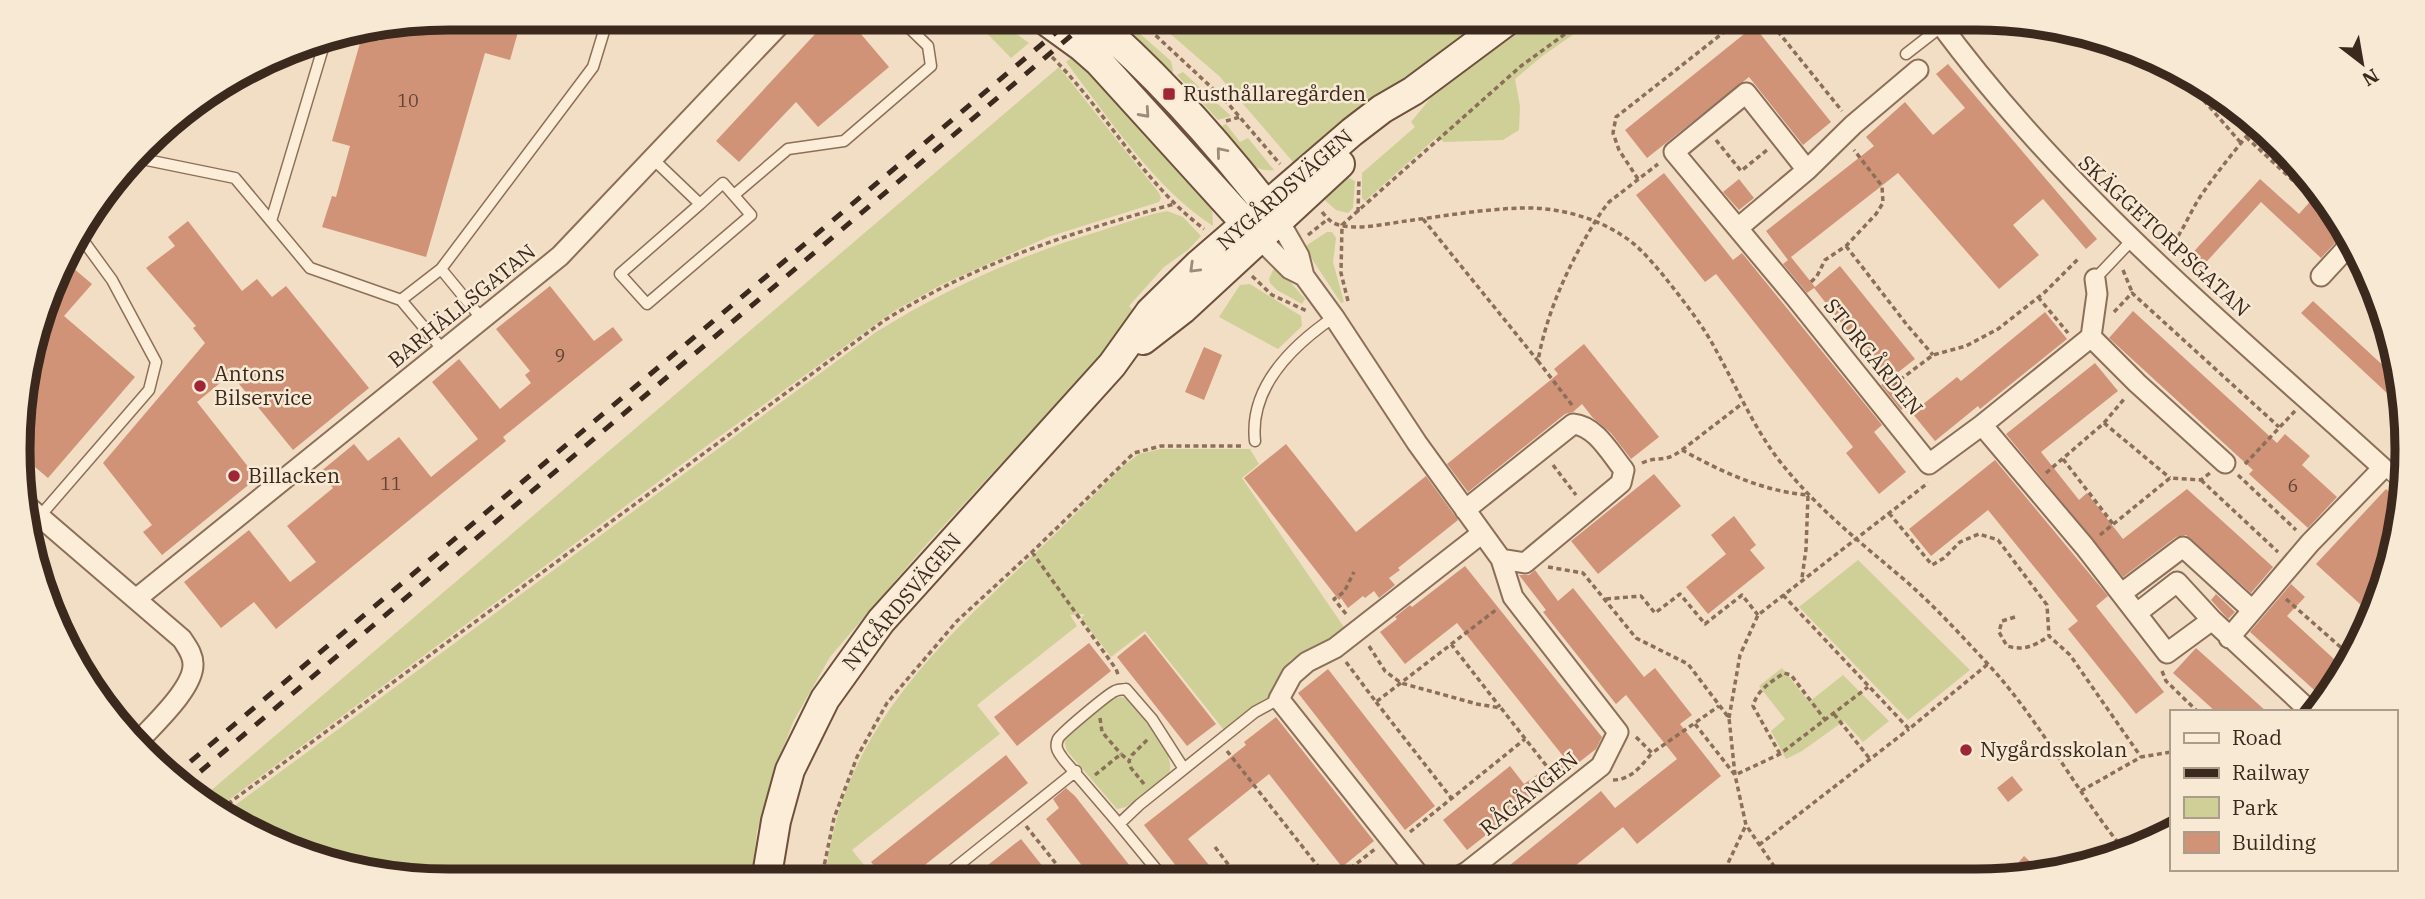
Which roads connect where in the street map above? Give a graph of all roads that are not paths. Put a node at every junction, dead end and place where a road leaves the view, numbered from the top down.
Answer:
1 (604, 30) edge
2 (775, 30) edge
3 (911, 30) edge
4 (1042, 30) edge
5 (1105, 30) edge
6 (1495, 30) edge
7 (1931, 30) edge
8 (1945, 30) edge
9 (322, 50) edge
10 (1906, 54) dead end
11 (1918, 70) dead end
12 (653, 159) junction
13 (146, 160) edge
14 (1807, 170) junction
15 (734, 195) junction
16 (700, 204) junction
17 (271, 221) junction
18 (1262, 222) junction
19 (1738, 228) junction
20 (2131, 241) junction
21 (85, 242) edge
22 (2344, 250) edge
23 (441, 269) junction
24 (2320, 276) dead end
25 (2095, 279) joint
26 (401, 300) junction
27 (1334, 317) junction
28 (482, 319) junction
29 (2085, 342) junction
30 (443, 351) junction
31 (1982, 425) junction
32 (1255, 441) road end
33 (2230, 468) road end
34 (2382, 468) junction
35 (2394, 478) edge
36 (34, 508) edge
37 (1465, 510) junction
38 (35, 512) edge
39 (1481, 534) junction
40 (1501, 559) junction
41 (2122, 593) junction
42 (136, 599) junction
43 (2252, 610) junction
44 (2137, 613) junction
45 (2212, 620) junction
46 (2229, 638) junction
47 (1279, 699) junction
48 (2306, 708) edge
49 (143, 736) edge
50 (1184, 769) junction
51 (1076, 771) junction
52 (1119, 824) junction
53 (768, 869) edge
54 (954, 869) edge
55 (1156, 869) edge
56 (1415, 869) edge
57 (1472, 869) edge

1 - 23 lane
2 - 12 street, BARHÄLLSGATAN
3 - 15 lane
4 -> 18 street
18 -> 5 street
6 - 18 street, NYGÅRDSVÄGEN
7 - 10 lane
8 - 20 street, SKÄGGETORPSGATAN
9 - 17 lane
11 - 14 street
12 - 16 lane
12 - 28 street, BARHÄLLSGATAN
13 - 17 lane
14 - 19 street
14 - 19 street, STORGÅRDEN
15 - 16 lane
15 - 16 lane
17 - 26 lane
18 - 27 street
18 - 53 street, NYGÅRDSVÄGEN
19 - 31 street, STORGÅRDEN
20 - 25 lane
20 - 34 street, SKÄGGETORPSGATAN
21 - 36 lane
22 - 24 street
23 - 26 lane
23 - 28 lane
25 - 29 street
26 - 30 lane
27 - 32 lane
27 - 37 street
28 - 30 street, BARHÄLLSGATAN
29 - 31 street
29 - 33 street
30 - 42 street, BARHÄLLSGATAN
31 - 41 street
34 - 35 lane
34 - 43 street
37 - 39 street
37 - 40 street
38 - 42 street
39 - 40 street
39 - 47 street
40 - 57 street, RÅGÅNGEN
41 - 43 street
41 - 44 street
42 - 49 street
43 - 46 street
44 - 45 street
44 - 45 street
45 - 46 street
46 - 48 street
47 - 50 lane
47 - 56 street
50 - 51 lane
50 - 52 lane
51 - 52 lane
51 - 54 lane
52 - 55 lane

